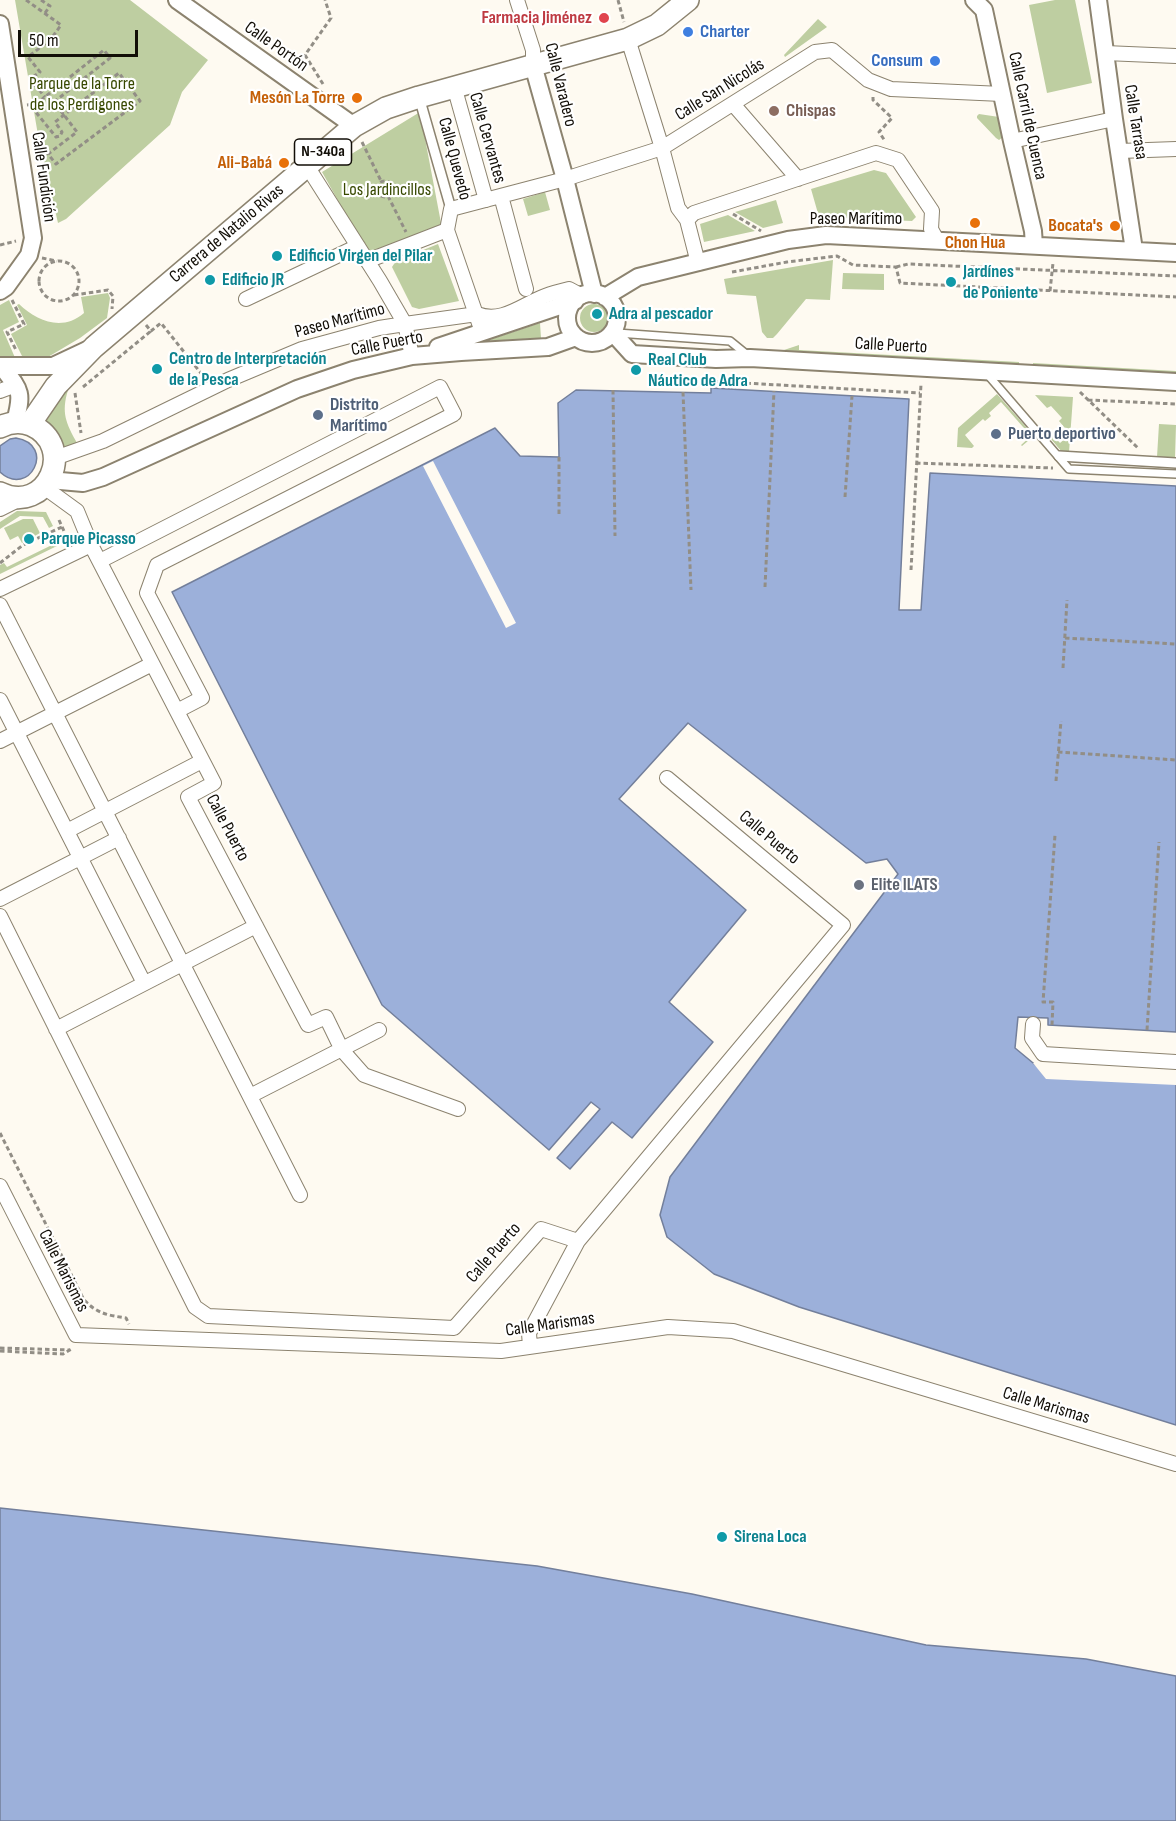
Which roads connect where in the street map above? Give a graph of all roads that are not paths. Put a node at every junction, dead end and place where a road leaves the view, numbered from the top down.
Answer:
1 (177, 0) edge
2 (688, 0) edge
3 (974, 0) edge
4 (1098, 0) edge
5 (514, 1) edge
6 (1, 31) edge
7 (628, 39) junction
8 (1105, 53) junction
9 (1176, 56) edge
10 (533, 65) junction
11 (454, 86) junction
12 (1002, 94) junction
13 (419, 97) junction
14 (733, 104) junction
15 (1114, 119) junction
16 (358, 134) junction
17 (1012, 141) junction
18 (662, 148) junction
19 (1176, 149) edge
20 (1120, 151) junction
21 (307, 166) junction
22 (565, 178) junction
23 (798, 179) junction
24 (501, 196) junction
25 (486, 200) junction
26 (451, 209) junction
27 (687, 220) junction
28 (447, 230) junction
29 (937, 240) junction
30 (1034, 245) junction
31 (358, 246) junction
32 (1134, 250) junction
33 (1176, 252) edge
34 (367, 261) junction
35 (698, 263) junction
36 (526, 289) dead end
37 (0, 291) edge
38 (589, 297) junction
39 (246, 300) dead end
40 (477, 314) junction
41 (405, 324) junction
42 (482, 332) junction
43 (613, 333) junction
44 (576, 338) junction
45 (93, 347) junction
46 (412, 356) junction
47 (1, 366) edge
48 (984, 371) junction
49 (1176, 381) edge
50 (16, 385) junction
51 (0, 391) edge
52 (15, 425) edge
53 (1059, 456) junction
54 (55, 458) junction
55 (1176, 463) edge
56 (1176, 474) edge
57 (83, 483) junction
58 (46, 484) junction
59 (0, 493) edge
60 (23, 497) junction
61 (0, 509) edge
62 (91, 544) junction
63 (100, 561) junction
64 (0, 589) edge
65 (0, 605) edge
66 (152, 664) junction
67 (0, 700) edge
68 (177, 711) junction
69 (55, 713) junction
70 (16, 733) junction
71 (0, 741) edge
72 (202, 761) junction
73 (667, 778) dead end
74 (105, 811) junction
75 (67, 831) junction
76 (119, 838) junction
77 (80, 858) junction
78 (0, 899) edge
79 (0, 916) edge
80 (256, 926) junction
81 (183, 964) junction
82 (144, 983) junction
83 (1033, 1024) dead end
84 (56, 1029) junction
85 (380, 1030) dead end
86 (342, 1050) junction
87 (1176, 1062) edge
88 (250, 1096) junction
89 (458, 1109) dead end
90 (0, 1186) edge
91 (300, 1195) dead end
92 (578, 1240) junction
93 (530, 1347) junction
94 (1176, 1464) edge

1 - 16 street, Calle Portón
2 - 7 highway, Carrera de Natalio Rivas / N-340a
3 - 12 street, Calle Carril de Cuenca
4 - 8 street, Calle Tarrasa
5 - 10 street, Calle Varadero
6 - 37 street, Calle Fundición
7 - 10 highway, Carrera de Natalio Rivas / N-340a
7 - 18 street
8 - 9 street
8 - 15 street, Calle Tarrasa
10 - 11 highway, Carrera de Natalio Rivas / N-340a
10 - 22 street, Calle Varadero
11 - 13 highway, Carrera de Natalio Rivas / N-340a
11 - 25 street, Calle Cervantes
12 - 14 street, Calle San Nicolás
12 - 17 street, Calle Carril de Cuenca
13 - 16 highway, Carrera de Natalio Rivas / N-340a
13 - 26 street, Calle Quevedo
14 - 18 street, Calle San Nicolás
14 - 23 street
15 - 17 street
15 - 20 street, Calle Tarrasa
16 - 21 highway, Carrera de Natalio Rivas / N-340a
17 - 30 street, Calle Carril de Cuenca
18 - 22 street, Calle San Nicolás
18 - 27 street
19 - 20 street
20 - 32 street, Calle Tarrasa
21 - 31 street
21 - 45 highway, Carrera de Natalio Rivas / N-340a
22 - 24 street, Calle San Nicolás
22 - 38 street, Calle Varadero
23 - 27 street
23 - 29 street, Paseo Marítimo
24 - 25 street, Calle San Nicolás
24 - 36 street, Calle Cervantes
25 - 26 street, Calle San Nicolás
26 - 28 street, Calle Quevedo
27 - 35 street
28 - 34 street
28 - 40 street
29 - 30 street, Paseo Marítimo
29 - 35 street, Paseo Marítimo
30 - 32 street, Paseo Marítimo
31 - 34 street
31 - 39 street
32 - 33 street, Paseo Marítimo
34 - 41 street
35 - 38 street, Paseo Marítimo
38 - 40 street, Paseo Marítimo
38 - 42 street, Paseo Marítimo
38 - 43 street
38 - 44 street
40 - 41 street, Paseo Marítimo
40 - 42 street
41 - 46 street, Paseo Marítimo
41 - 54 street, Paseo Marítimo
42 - 46 street, Paseo Marítimo
43 - 44 street
43 - 48 street, Calle Puerto
44 - 46 street, Calle Puerto
45 - 47 street
45 - 52 highway, Carrera de Natalio Rivas / N-340a
46 - 57 street, Calle Puerto
47 - 50 street
48 - 49 street, Calle Puerto
48 - 53 lane
50 - 51 street
50 - 52 street
52 - 54 highway
53 - 55 street
53 - 56 lane
54 - 57 street
54 - 58 highway
57 - 58 street, Calle Puerto
58 - 60 highway
58 - 62 street, Calle Puerto
59 - 60 highway
60 - 61 street
62 - 63 street, Calle Puerto
62 - 64 street
63 - 66 street, Calle Puerto
63 - 68 street
65 - 69 street
66 - 68 street, Calle Puerto
66 - 69 street
67 - 70 street
68 - 72 street, Calle Puerto
69 - 70 street
69 - 74 street
70 - 71 street
70 - 75 street
72 - 74 street
72 - 80 street, Calle Puerto
73 - 92 street, Calle Puerto
74 - 75 street
74 - 76 street
75 - 77 street
76 - 77 street
76 - 81 street
77 - 78 street
77 - 82 street
79 - 84 street, Calle Puerto
80 - 81 street
80 - 86 street, Calle Puerto
81 - 82 street
81 - 88 street
82 - 84 street
83 - 87 street
84 - 92 street, Calle Puerto
85 - 86 street
86 - 88 street
86 - 89 street, Calle Puerto
88 - 91 street
90 - 93 street, Calle Marismas
92 - 93 street
93 - 94 street, Calle Marismas

